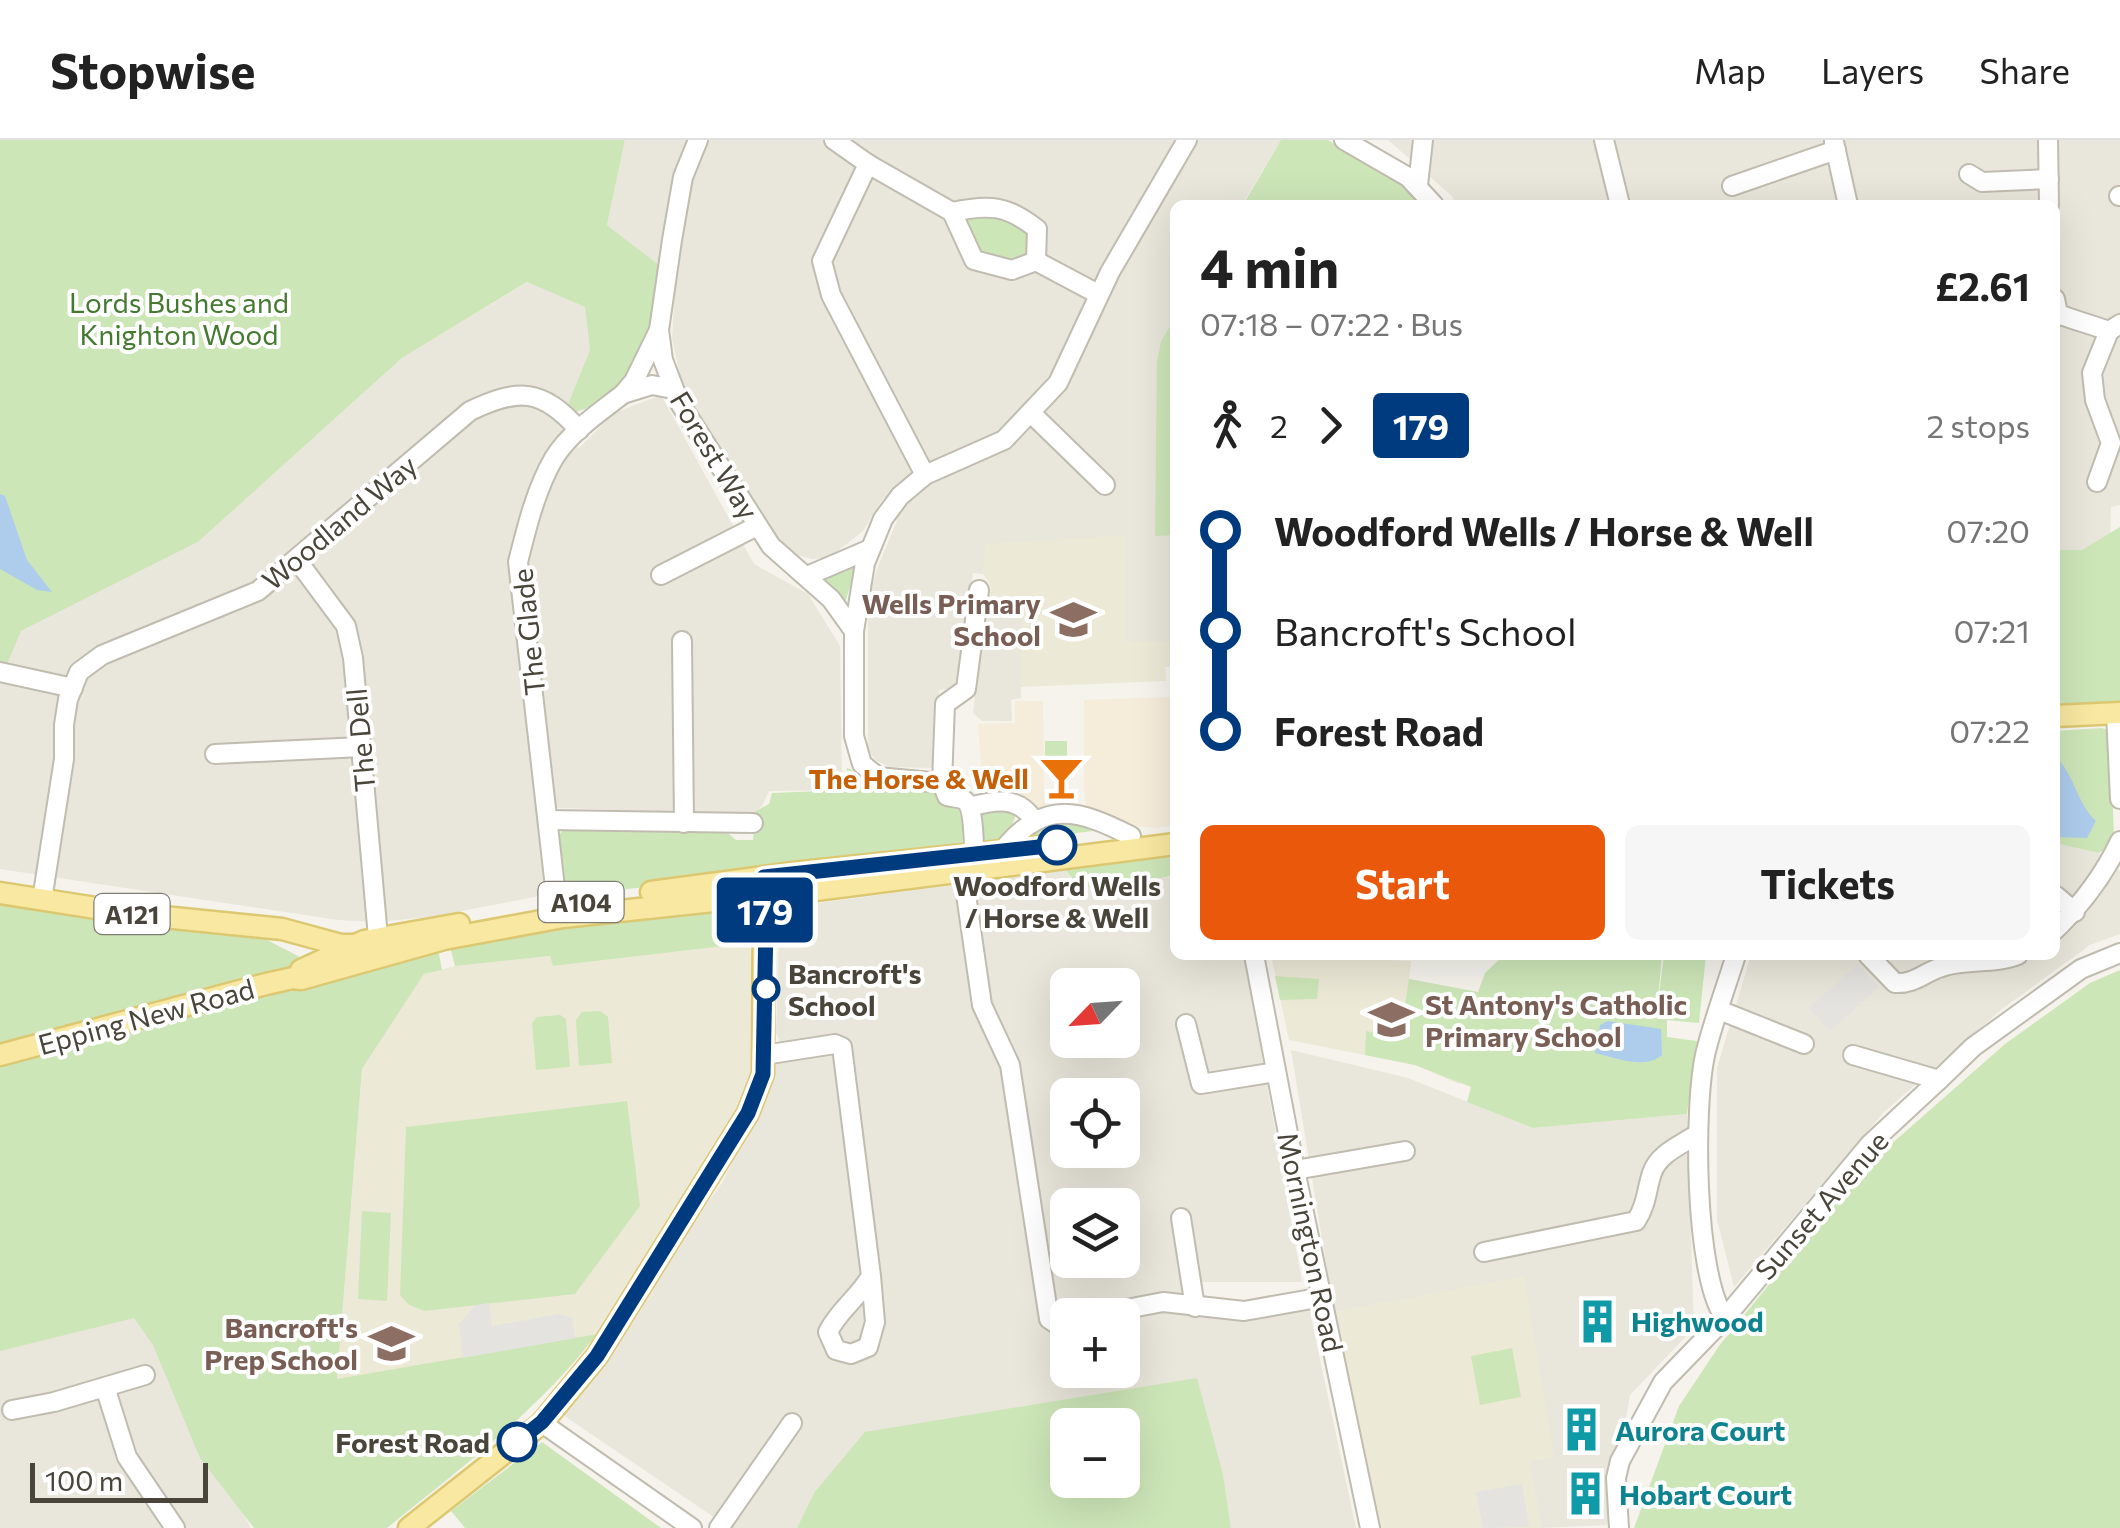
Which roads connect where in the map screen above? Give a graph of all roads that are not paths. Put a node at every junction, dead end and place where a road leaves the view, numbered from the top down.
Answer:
1 (698, 140) edge
2 (834, 140) edge
3 (1186, 140) edge
4 (1344, 140) edge
5 (1423, 140) edge
6 (1604, 140) edge
7 (2048, 140) edge
8 (1835, 145) edge
9 (868, 164) junction
10 (2049, 179) junction
11 (1418, 184) junction
12 (1978, 185) dead end
13 (1732, 186) dead end
14 (1430, 200) edge
15 (1619, 200) edge
16 (1847, 200) edge
17 (2048, 200) edge
18 (952, 212) junction
19 (1036, 261) junction
20 (1098, 294) junction
21 (2060, 310) edge
22 (2114, 328) edge
23 (659, 330) junction
24 (673, 389) junction
25 (623, 394) junction
26 (1032, 414) junction
27 (579, 430) junction
28 (924, 475) junction
29 (2097, 482) dead end
30 (1105, 485) dead end
31 (757, 526) junction
32 (870, 549) junction
33 (297, 560) junction
34 (662, 574) dead end
35 (807, 576) junction
36 (979, 590) dead end
37 (854, 630) junction
38 (682, 641) dead end
39 (0, 672) edge
40 (72, 688) junction
41 (2118, 714) edge
42 (2060, 716) edge
43 (361, 747) junction
44 (215, 754) dead end
45 (942, 782) junction
46 (2120, 799) edge
47 (970, 807) junction
48 (1034, 819) junction
49 (548, 820) junction
50 (684, 823) junction
51 (753, 824) dead end
52 (1170, 831) edge
53 (1131, 836) junction
54 (2120, 842) edge
55 (1170, 844) edge
56 (1002, 851) junction
57 (968, 862) junction
58 (764, 886) junction
59 (0, 893) edge
60 (2060, 899) edge
61 (42, 900) junction
62 (557, 905) junction
63 (2075, 912) junction
64 (2060, 926) edge
65 (265, 928) junction
66 (378, 937) junction
67 (353, 945) junction
68 (2120, 952) edge
69 (322, 958) junction
70 (1255, 960) edge
71 (1735, 960) edge
72 (1873, 960) edge
73 (2000, 960) edge
74 (346, 966) junction
75 (292, 978) junction
76 (1720, 1010) junction
77 (1186, 1024) dead end
78 (1804, 1044) dead end
79 (0, 1055) edge
80 (764, 1055) junction
81 (1854, 1055) dead end
82 (1276, 1072) junction
83 (1939, 1080) junction
84 (1696, 1135) junction
85 (1404, 1151) dead end
86 (1295, 1170) junction
87 (1181, 1218) dead end
88 (1484, 1252) dead end
89 (871, 1276) dead end
90 (1323, 1297) junction
91 (1140, 1306) edge
92 (1195, 1308) junction
93 (1725, 1318) junction
94 (1050, 1320) edge
95 (146, 1375) dead end
96 (105, 1387) junction
97 (12, 1410) dead end
98 (542, 1422) junction
99 (792, 1423) dead end
100 (175, 1528) edge
101 (409, 1528) edge
102 (692, 1528) edge
103 (718, 1528) edge
104 (1370, 1528) edge
105 (1618, 1528) edge

1 - 23 street, Forest Way
2 - 9 street
3 - 20 street
4 - 11 street
5 - 11 street
6 - 15 street
7 - 10 street
8 - 13 street
8 - 16 street
9 - 18 street
9 - 28 street
10 - 12 street
10 - 17 street
11 - 14 street
18 - 19 street
18 - 19 street
19 - 20 street
20 - 26 street
21 - 22 street
22 - 29 street
23 - 24 street, Forest Way
23 - 25 street, The Glade
24 - 25 street
24 - 31 street, Forest Way
25 - 27 street, The Glade
26 - 28 street
26 - 30 street
27 - 33 street, Woodland Way
27 - 49 street, The Glade
28 - 32 street
31 - 34 street
31 - 35 street, Forest Way
32 - 35 street
32 - 37 street
33 - 40 street, Woodland Way
33 - 43 street, The Dell
35 - 37 street, Forest Way
36 - 45 street
37 - 45 street
38 - 50 street
39 - 40 street
40 - 61 street
41 - 42 main road
41 - 46 street
43 - 44 street
43 - 66 street, The Dell
45 - 47 street
47 - 48 street
47 - 57 street
48 - 53 street
48 - 56 street
49 - 50 street
49 - 62 street, The Glade
50 - 51 street
52 - 53 main road, A104
53 - 56 main road, A104
54 - 63 street
55 - 57 main road, A104
56 - 57 main road, A104
57 - 58 main road, A104
57 - 94 street
58 - 62 main road, A104
58 - 74 main road, A104
58 - 80 main road
59 - 61 main road, A121
60 - 63 street
61 - 65 main road, A121
62 - 66 main road, A104
63 - 64 street
65 - 67 main road, A121
65 - 69 main road, A121
66 - 67 main road, A104
67 - 69 main road, Epping New Road / A104
68 - 83 street, Sunset Avenue
69 - 74 main road, A121
69 - 75 main road, Epping New Road / A104
70 - 82 street, Mornington Road
71 - 76 street
72 - 73 street
74 - 75 main road, Epping New Road / A104
75 - 79 main road, Epping New Road / A104
76 - 78 street
76 - 84 street
77 - 82 street
80 - 89 street
80 - 98 main road
81 - 83 street
82 - 86 street, Mornington Road
83 - 93 street, Sunset Avenue
84 - 88 street
84 - 93 street
85 - 86 street
86 - 90 street, Mornington Road
87 - 92 street
90 - 92 street
90 - 104 street, Mornington Road
91 - 92 street
93 - 105 street, Sunset Avenue
95 - 96 street
96 - 97 street
96 - 100 street
98 - 101 main road
98 - 102 street
99 - 103 street

